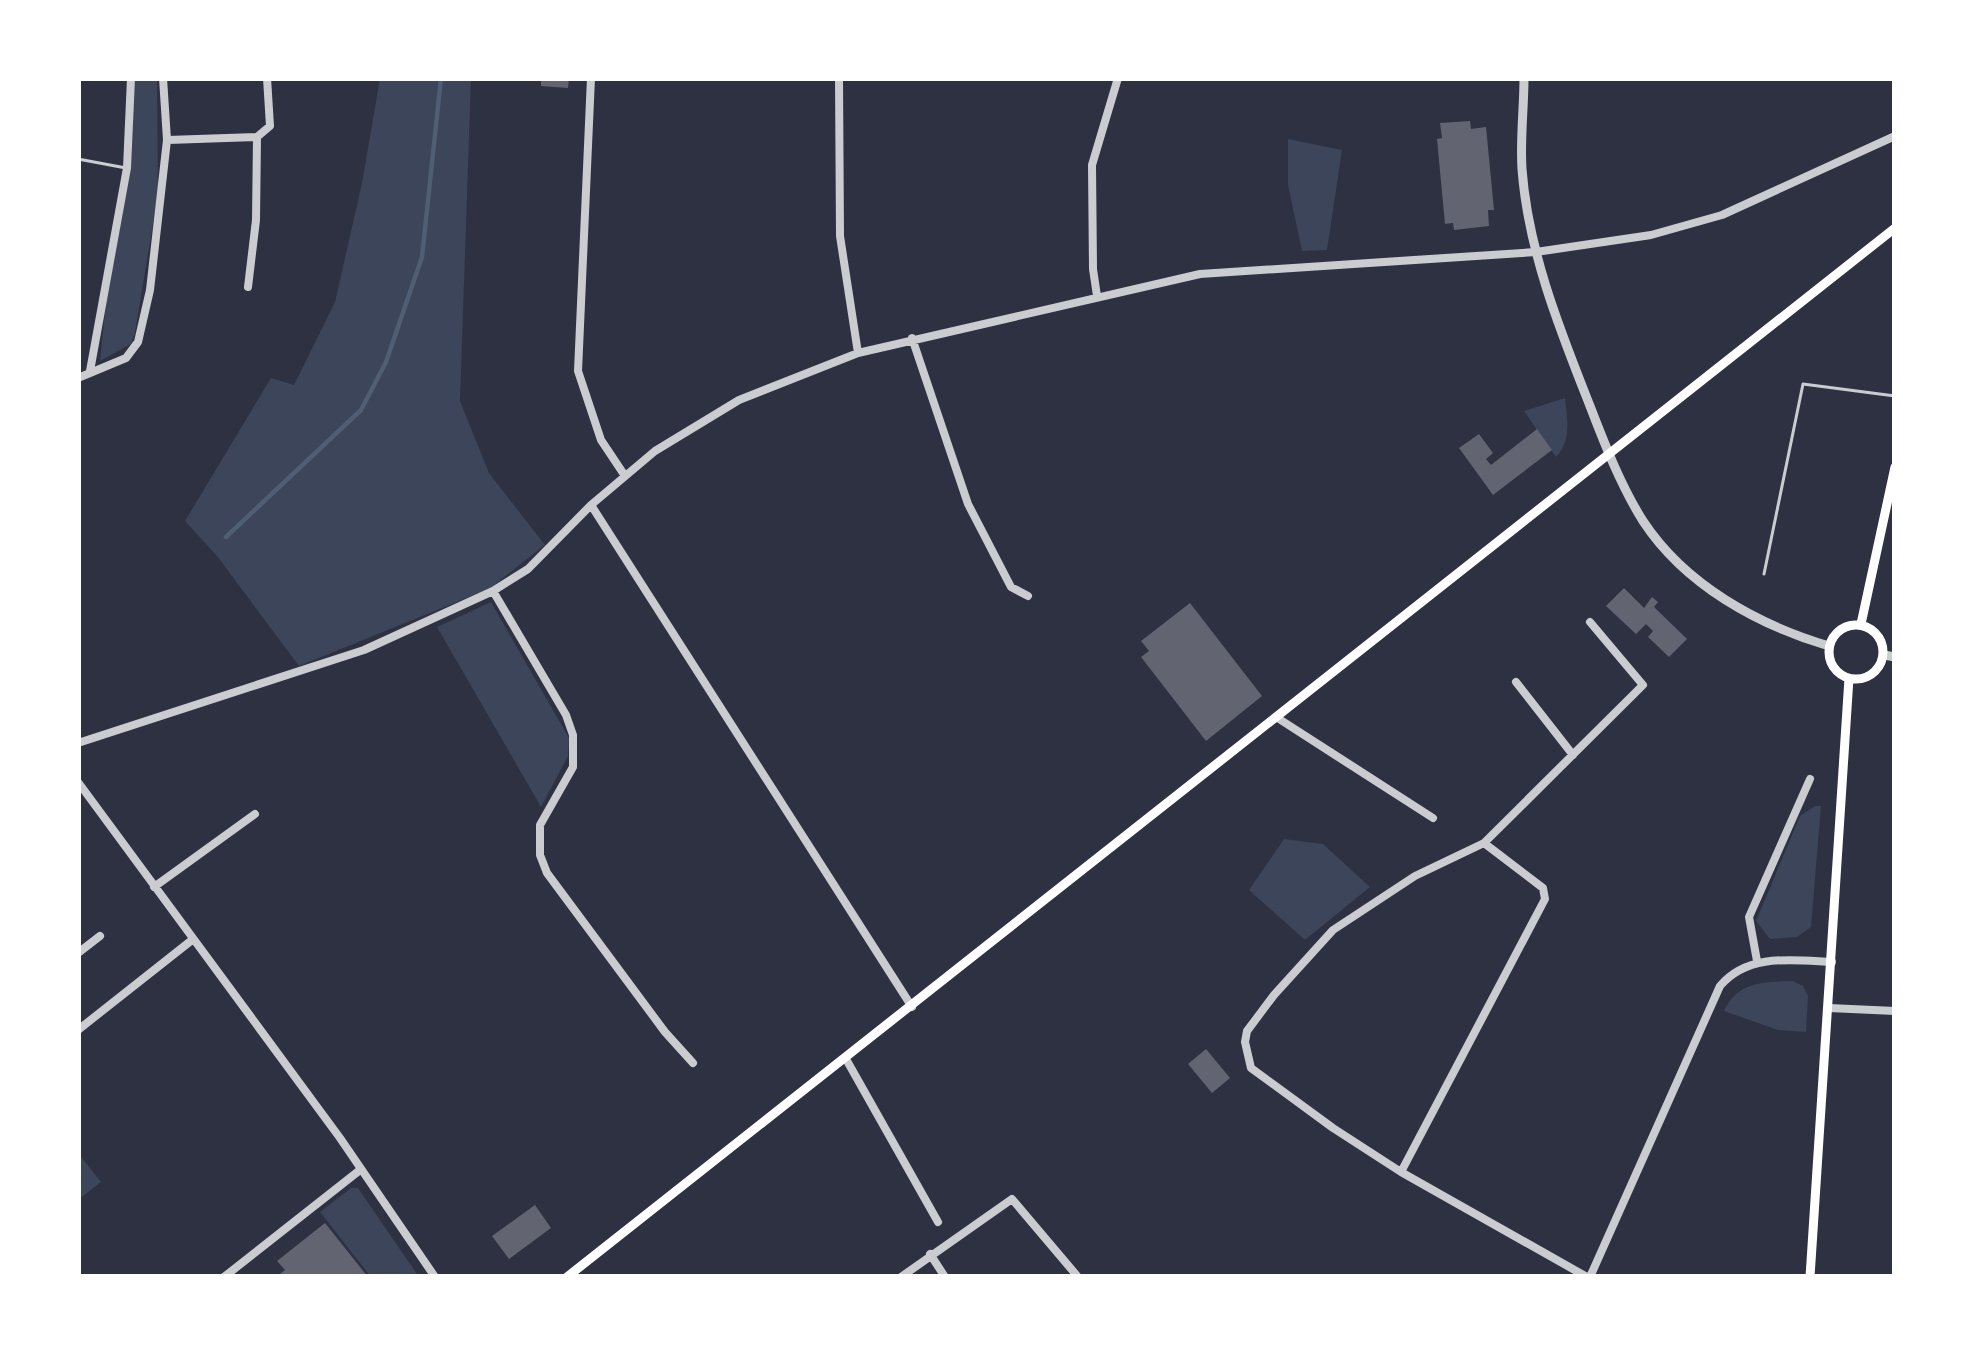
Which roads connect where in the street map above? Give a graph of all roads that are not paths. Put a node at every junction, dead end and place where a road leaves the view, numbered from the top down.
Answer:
1 (130, 78) edge
2 (163, 78) edge
3 (267, 78) edge
4 (591, 78) edge
5 (838, 78) edge
6 (1118, 78) edge
7 (1524, 78) edge
8 (1895, 136) edge
9 (257, 137) junction
10 (167, 140) junction
11 (78, 159) edge
12 (128, 168) junction
13 (1895, 228) edge
14 (1536, 252) junction
15 (248, 287) dead end
16 (1097, 296) junction
17 (912, 338) junction
18 (859, 353) junction
19 (90, 373) junction
20 (78, 378) edge
21 (1895, 396) edge
22 (1609, 454) junction
23 (1895, 467) edge
24 (625, 476) junction
25 (591, 505) junction
26 (1764, 574) dead end
27 (494, 591) junction
28 (1028, 596) dead end
29 (1590, 622) dead end
30 (1861, 624) junction
31 (1829, 646) junction
32 (1889, 656) edge
33 (1849, 678) junction
34 (1516, 682) dead end
35 (1276, 717) junction
36 (78, 743) edge
37 (1573, 755) junction
38 (1810, 779) dead end
39 (78, 782) edge
40 (255, 814) dead end
41 (1433, 818) dead end
42 (1484, 844) junction
43 (154, 887) junction
44 (100, 936) dead end
45 (192, 940) junction
46 (78, 952) edge
47 (1757, 962) junction
48 (1832, 962) junction
49 (912, 1007) junction
50 (1828, 1008) junction
51 (1895, 1011) edge
52 (78, 1029) edge
53 (846, 1059) junction
54 (692, 1063) dead end
55 (360, 1170) junction
56 (1401, 1172) junction
57 (938, 1222) dead end
58 (930, 1254) junction
59 (224, 1277) edge
60 (435, 1277) edge
61 (567, 1277) edge
62 (901, 1277) edge
63 (945, 1277) edge
64 (1078, 1277) edge
65 (1588, 1277) edge
66 (1810, 1277) edge

1 - 12 street
2 - 10 street
3 - 9 street
4 - 24 street
5 - 18 street
6 - 16 street
7 - 14 street
8 - 14 street
9 - 10 street
9 - 15 street
10 - 19 street
11 - 12 lane
12 - 19 street
13 - 22 main road
14 - 16 street
14 - 22 street
16 - 17 street
17 - 18 street
17 - 28 street
18 - 24 street
19 - 20 street
21 - 26 lane
22 - 31 street
22 - 35 main road
23 - 30 main road
24 - 25 street
25 - 27 street
25 - 49 street
27 - 36 street
27 - 54 street
29 - 37 street
30 - 31 main road
30 - 32 main road
31 - 33 main road
32 - 33 main road
33 - 48 main road
34 - 37 street
35 - 41 street
35 - 49 main road
37 - 42 street
38 - 47 street
39 - 43 street
40 - 43 street
42 - 56 street
42 - 56 street
43 - 45 street
44 - 46 street
45 - 52 street
45 - 55 street
47 - 48 street
47 - 65 street
48 - 50 main road
49 - 53 main road
50 - 51 street
50 - 66 main road
53 - 57 street
53 - 61 main road
55 - 59 street
55 - 60 street
56 - 65 street
58 - 62 street
58 - 63 street
58 - 64 street

